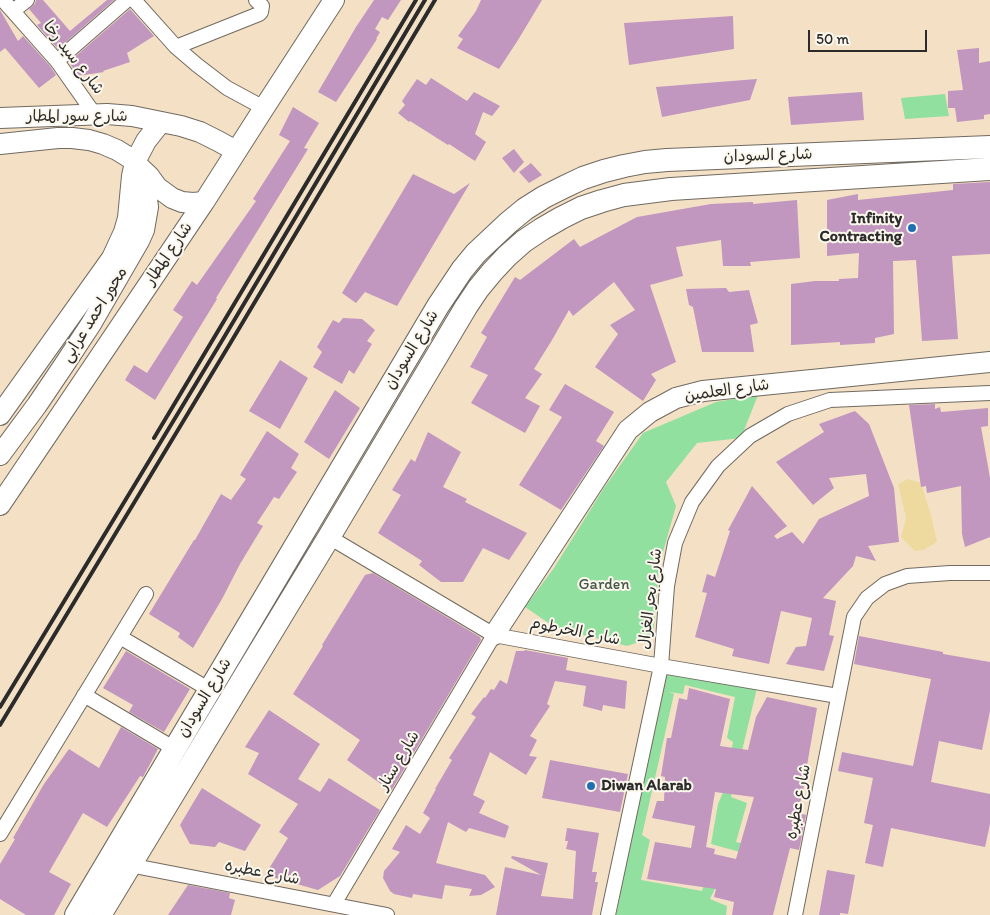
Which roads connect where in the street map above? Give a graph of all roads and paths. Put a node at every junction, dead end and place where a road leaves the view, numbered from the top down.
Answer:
1 (3, 0) edge
2 (27, 0) edge
3 (126, 0) edge
4 (134, 0) edge
5 (258, 2) edge
6 (331, 2) edge
7 (13, 11) junction
8 (176, 47) junction
9 (57, 62) junction
10 (264, 108) junction
11 (2, 115) edge
12 (95, 115) junction
13 (161, 122) junction
14 (0, 144) edge
15 (990, 147) edge
16 (236, 151) junction
17 (136, 162) junction
18 (990, 170) edge
19 (564, 187) junction
20 (204, 202) junction
21 (581, 208) junction
22 (990, 362) edge
23 (990, 393) edge
24 (0, 415) edge
25 (0, 455) edge
26 (0, 505) edge
27 (329, 537) junction
28 (990, 573) edge
29 (146, 594) dead end
30 (494, 635) junction
31 (120, 637) junction
32 (660, 666) junction
33 (210, 690) junction
34 (84, 695) junction
35 (838, 696) junction
36 (175, 749) junction
37 (0, 834) edge
38 (130, 865) junction
39 (334, 904) junction
40 (76, 915) edge
41 (100, 915) edge
42 (387, 915) edge
43 (608, 915) edge
44 (795, 915) edge

1 - 7 street, شارع سيد رخا
2 - 7 street
3 - 9 street
4 - 8 street
5 - 8 street
6 - 10 street, شارع المطار
7 - 9 street, شارع سيد رخا
8 - 10 street
9 - 12 street, شارع سيد رخا
10 - 16 street, شارع المطار
11 - 12 street, شارع سور المطار
12 - 13 street, شارع سور المطار
13 - 16 street, شارع سور المطار
13 - 17 street
14 - 17 street, شارع سور المطار
15 - 19 main road, شارع السودان
16 - 20 street, شارع المطار
17 - 20 street, شارع سور المطار
17 - 24 street
17 - 25 street, محور احمد عرابى
18 - 21 main road, شارع السودان
19 - 21 main road
19 - 33 main road, شارع السودان
20 - 26 street, شارع المطار
21 - 27 main road, شارع السودان
22 - 30 street, شارع العلمين
23 - 32 street, شارع بحر الغزال
27 - 30 street, شارع الخرطوم
27 - 38 main road, شارع السودان
28 - 35 street, شارع عطبره
29 - 31 street
30 - 32 street, شارع الخرطوم
30 - 39 street, شارع سنار
31 - 33 street
31 - 34 street
32 - 35 street, شارع الخرطوم
32 - 43 street, شارع بحر الغزال
33 - 36 main road, شارع السودان
34 - 36 street
34 - 37 street
35 - 44 street, شارع عطبره
36 - 40 main road, شارع السودان
38 - 39 street, شارع عطبره
38 - 41 main road, شارع السودان
39 - 42 street, شارع عطبره

